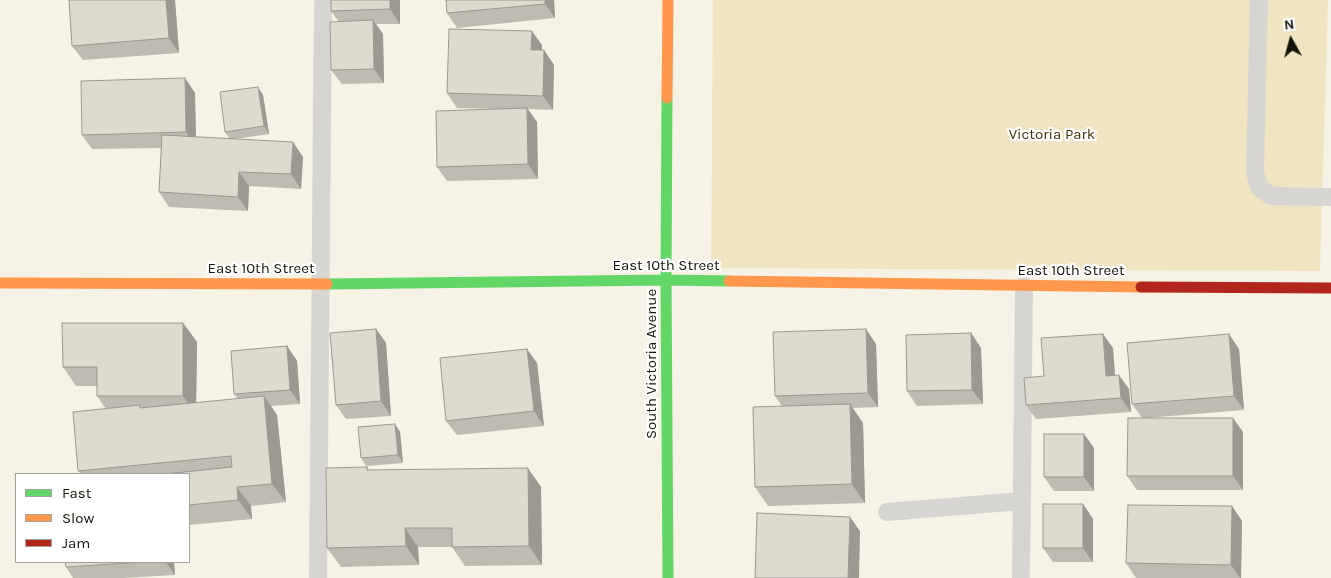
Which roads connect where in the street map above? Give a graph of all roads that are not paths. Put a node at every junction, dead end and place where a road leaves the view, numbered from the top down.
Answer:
1 (323, 0) edge
2 (668, 0) edge
3 (1258, 0) edge
4 (1331, 197) edge
5 (666, 280) junction
6 (0, 282) edge
7 (321, 284) junction
8 (1024, 286) junction
9 (1331, 288) edge
10 (1022, 501) junction
11 (887, 512) dead end
12 (318, 578) edge
13 (668, 578) edge
14 (1021, 578) edge

1 - 7 lane
2 - 5 street, South Victoria Avenue
3 - 4 lane
5 - 7 street, East 10th Street
5 - 8 street, East 10th Street
5 - 13 street, South Victoria Avenue
6 - 7 street, East 10th Street
7 - 12 lane
8 - 9 street, East 10th Street
8 - 10 lane
10 - 11 lane
10 - 14 lane

